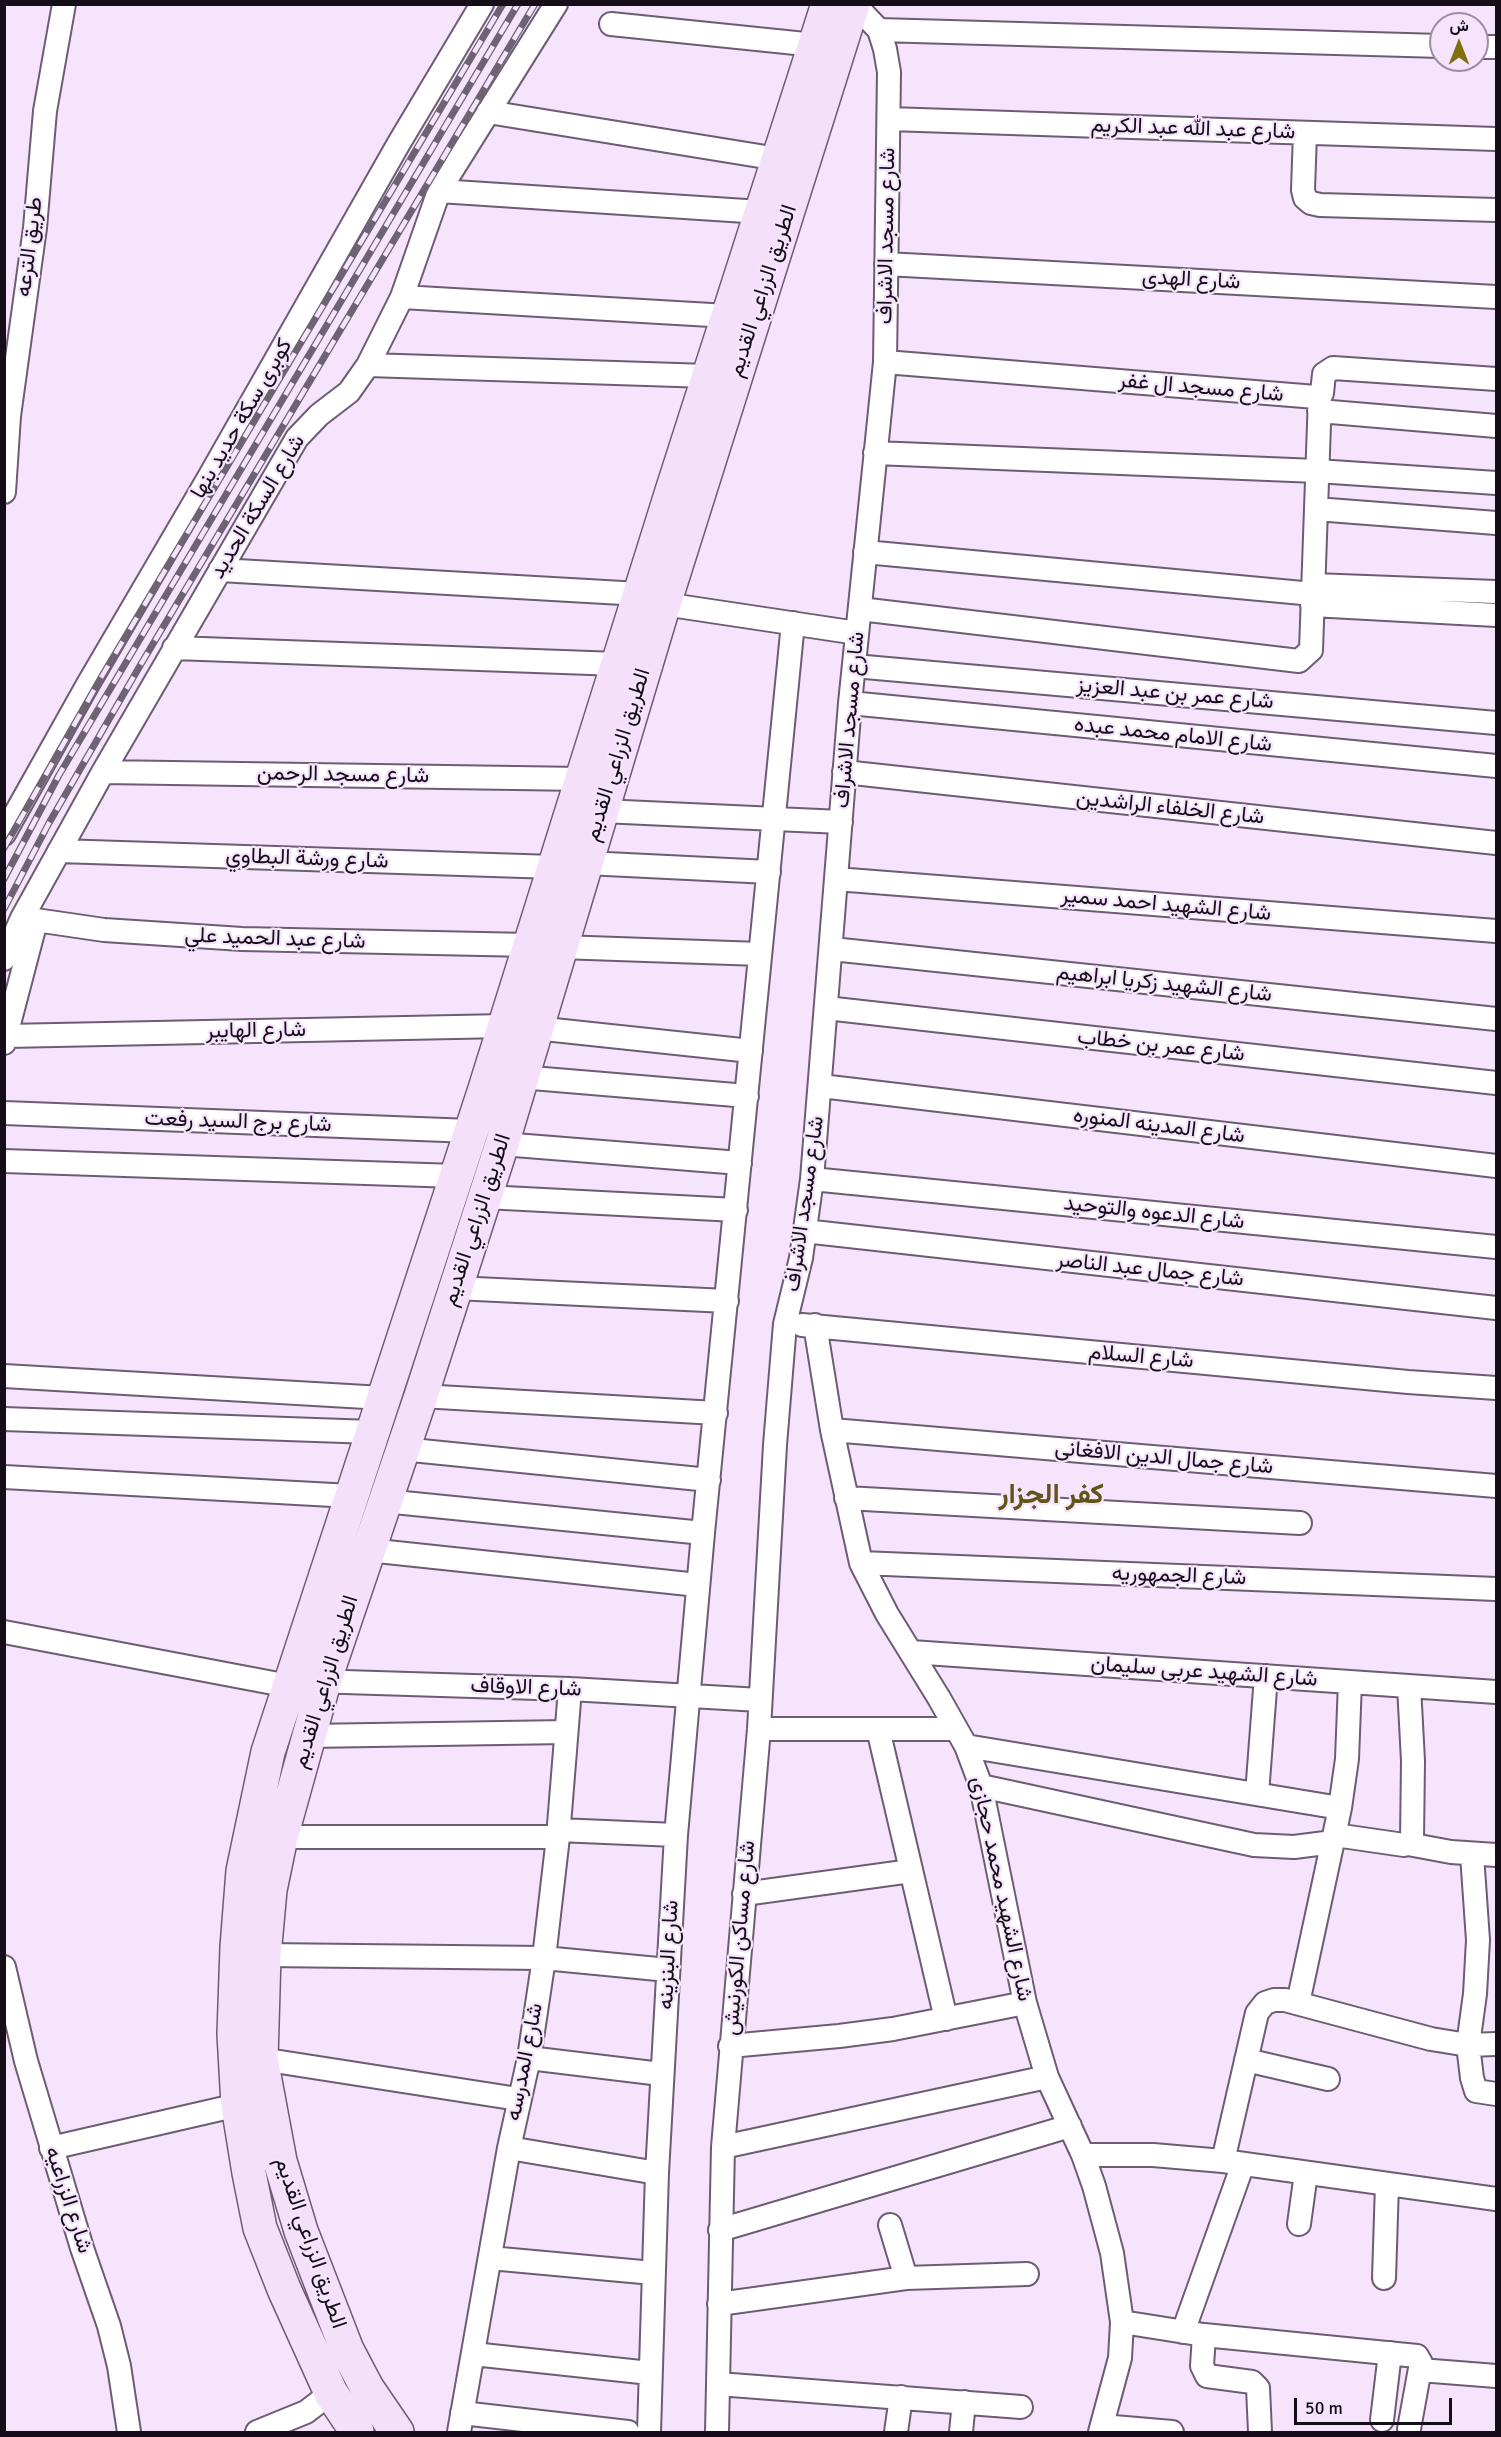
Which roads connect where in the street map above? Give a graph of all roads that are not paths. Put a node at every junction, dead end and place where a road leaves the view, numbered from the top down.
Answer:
1 (64, 4) edge
2 (482, 4) edge
3 (555, 4) edge
4 (828, 4) edge
5 (854, 4) edge
6 (611, 24) dead end
7 (879, 30) junction
8 (815, 45) junction
9 (1429, 46) edge
10 (488, 112) junction
11 (889, 119) junction
12 (1305, 133) junction
13 (1497, 139) edge
14 (778, 159) junction
15 (439, 191) junction
16 (1497, 210) edge
17 (761, 212) junction
18 (886, 264) junction
19 (402, 297) junction
20 (1497, 297) edge
21 (728, 316) junction
22 (885, 362) junction
23 (368, 365) junction
24 (708, 376) junction
25 (1497, 379) edge
26 (1320, 403) junction
27 (1497, 426) edge
28 (875, 453) junction
29 (1317, 471) junction
30 (1497, 483) edge
31 (4, 492) edge
32 (1316, 509) junction
33 (1497, 523) edge
34 (865, 552) junction
35 (220, 570) junction
36 (1497, 592) edge
37 (1313, 595) junction
38 (652, 599) junction
39 (860, 609) junction
40 (1497, 615) edge
41 (793, 623) junction
42 (857, 633) junction
43 (174, 648) junction
44 (618, 664) junction
45 (854, 666) junction
46 (850, 703) junction
47 (1497, 723) edge
48 (1497, 766) edge
49 (103, 772) junction
50 (844, 772) junction
51 (582, 779) junction
52 (602, 811) junction
53 (774, 819) junction
54 (841, 822) junction
55 (4, 834) edge
56 (1497, 843) edge
57 (59, 851) junction
58 (570, 865) junction
59 (769, 872) junction
60 (836, 879) junction
61 (29, 920) junction
62 (1497, 931) edge
63 (545, 946) junction
64 (832, 949) junction
65 (760, 954) junction
66 (4, 959) edge
67 (826, 1008) junction
68 (1497, 1019) edge
69 (520, 1027) junction
70 (5, 1039) edge
71 (751, 1051) junction
72 (520, 1077) junction
73 (1497, 1083) edge
74 (821, 1086) junction
75 (747, 1096) junction
76 (4, 1113) edge
77 (471, 1131) junction
78 (502, 1144) junction
79 (4, 1161) edge
80 (740, 1162) junction
81 (1497, 1166) edge
82 (456, 1176) junction
83 (812, 1179) junction
84 (485, 1197) junction
85 (736, 1210) junction
86 (804, 1231) junction
87 (1497, 1247) edge
88 (455, 1288) junction
89 (726, 1301) junction
90 (1497, 1308) edge
91 (785, 1324) junction
92 (815, 1325) junction
93 (4, 1376) edge
94 (1497, 1388) edge
95 (421, 1396) junction
96 (383, 1398) junction
97 (716, 1413) junction
98 (4, 1419) edge
99 (832, 1430) junction
100 (372, 1432) junction
101 (775, 1445) joint
102 (402, 1449) junction
103 (4, 1477) edge
104 (709, 1480) junction
105 (1497, 1486) edge
106 (351, 1496) junction
107 (846, 1498) junction
108 (384, 1501) junction
109 (1300, 1523) dead end
110 (703, 1533) junction
111 (368, 1550) junction
112 (861, 1563) junction
113 (698, 1585) junction
114 (1497, 1589) edge
115 (4, 1632) edge
116 (911, 1652) junction
117 (1266, 1676) junction
118 (324, 1682) junction
119 (1350, 1682) junction
120 (290, 1684) junction
121 (1409, 1686) junction
122 (570, 1689) junction
123 (1497, 1692) edge
124 (689, 1695) junction
125 (760, 1700) junction
126 (759, 1729) junction
127 (878, 1729) junction
128 (566, 1732) junction
129 (308, 1736) junction
130 (961, 1738) junction
131 (981, 1786) junction
132 (1257, 1794) junction
133 (1340, 1808) junction
134 (558, 1833) junction
135 (676, 1835) junction
136 (281, 1837) junction
137 (1334, 1838) junction
138 (1408, 1844) junction
139 (1472, 1855) junction
140 (1497, 1855) edge
141 (911, 1871) junction
142 (744, 1894) junction
143 (264, 1955) junction
144 (544, 1958) junction
145 (4, 1967) edge
146 (1487, 1968) edge
147 (668, 1970) junction
148 (1025, 2003) junction
149 (1298, 2003) junction
150 (946, 2019) junction
151 (1497, 2044) edge
152 (1468, 2045) junction
153 (730, 2046) junction
154 (529, 2058) junction
155 (261, 2059) junction
156 (1246, 2060) junction
157 (661, 2074) junction
158 (1047, 2077) junction
159 (1328, 2079) dead end
160 (1497, 2094) edge
161 (518, 2099) junction
162 (238, 2105) junction
163 (1070, 2126) junction
164 (723, 2146) junction
165 (51, 2148) junction
166 (508, 2148) junction
167 (1083, 2155) junction
168 (1233, 2163) junction
169 (1306, 2173) junction
170 (657, 2174) junction
171 (1387, 2184) junction
172 (1497, 2199) edge
173 (1299, 2224) dead end
174 (890, 2225) dead end
175 (301, 2230) junction
176 (720, 2230) junction
177 (266, 2245) junction
178 (490, 2258) junction
179 (652, 2273) junction
180 (317, 2274) junction
181 (1027, 2274) dead end
182 (906, 2278) junction
183 (1384, 2278) dead end
184 (284, 2289) junction
185 (719, 2304) junction
186 (1122, 2322) junction
187 (1194, 2333) junction
188 (1390, 2353) junction
189 (473, 2354) junction
190 (1420, 2370) junction
191 (650, 2373) junction
192 (1497, 2376) edge
193 (718, 2384) junction
194 (331, 2393) junction
195 (901, 2397) junction
196 (964, 2402) junction
197 (1021, 2407) dead end
198 (1382, 2420) dead end
199 (461, 2423) edge
200 (1101, 2429) edge
201 (1409, 2429) dead end
202 (129, 2433) edge
203 (257, 2433) edge
204 (335, 2433) edge
205 (357, 2433) edge
206 (396, 2433) edge
207 (628, 2433) edge
208 (649, 2433) edge
209 (717, 2433) edge
210 (896, 2433) edge
211 (961, 2433) edge
212 (1172, 2433) edge
213 (1260, 2433) edge

1 - 31 street, طريق الترعه
2 - 55 street, كوبرى سكة حديد بنها
3 - 10 street, شارع السكة الحديد
4 - 8 main road, الطريق الزراعي القديم
5 - 7 street, شارع مسجد الاشراف
5 - 38 main road, الطريق الزراعي القديم
6 - 8 street
7 - 9 street
7 - 11 street, شارع مسجد الاشراف
8 - 14 main road, الطريق الزراعي القديم
10 - 14 street
10 - 15 street, شارع السكة الحديد
11 - 12 street, شارع عبد الله عبد الكريم
11 - 18 street, شارع مسجد الاشراف
12 - 13 street, شارع عبد الله عبد الكريم
12 - 16 street
14 - 17 main road, الطريق الزراعي القديم
15 - 17 street
15 - 19 street, شارع السكة الحديد
17 - 21 main road, الطريق الزراعي القديم
18 - 20 street, شارع الهدى
18 - 22 street, شارع مسجد الاشراف
19 - 21 street
19 - 23 street, شارع السكة الحديد
21 - 24 main road, الطريق الزراعي القديم
22 - 26 street, شارع مسجد ال غفر
22 - 28 street, شارع مسجد الاشراف
23 - 24 street
23 - 35 street, شارع السكة الحديد
24 - 38 main road, الطريق الزراعي القديم
25 - 26 street
26 - 27 street, شارع مسجد ال غفر
26 - 29 street
28 - 29 street
28 - 34 street, شارع مسجد الاشراف
29 - 30 street
29 - 32 street
32 - 33 street
32 - 37 street
34 - 37 street
34 - 39 street, شارع مسجد الاشراف
35 - 38 street
35 - 43 street, شارع السكة الحديد
36 - 37 street
37 - 39 street
37 - 40 street
38 - 41 street
38 - 44 main road, الطريق الزراعي القديم
38 - 52 main road, الطريق الزراعي القديم
39 - 42 street, شارع مسجد الاشراف
41 - 42 street
41 - 53 street
42 - 45 street, شارع مسجد الاشراف
43 - 44 street
43 - 49 street, شارع السكة الحديد
44 - 51 main road, الطريق الزراعي القديم
45 - 46 street, شارع مسجد الاشراف
45 - 47 street, شارع عمر بن عبد العزيز
46 - 48 street, شارع الامام محمد عبده
46 - 50 street, شارع مسجد الاشراف
49 - 51 street, شارع مسجد الرحمن
49 - 57 street, شارع السكة الحديد
50 - 54 street, شارع مسجد الاشراف
50 - 56 street, شارع الخلفاء الراشدين
51 - 58 main road, الطريق الزراعي القديم
52 - 53 street
52 - 58 main road, الطريق الزراعي القديم
53 - 54 street
53 - 59 street
54 - 60 street, شارع مسجد الاشراف
57 - 58 street, شارع ورشة البطاوي
57 - 61 street, شارع السكة الحديد
58 - 59 street, شارع ورشة البطاوي
58 - 63 main road, الطريق الزراعي القديم
59 - 65 street
60 - 62 street, شارع الشهيد احمد سمير
60 - 64 street, شارع مسجد الاشراف
61 - 63 street, شارع عبد الحميد علي
61 - 66 street, شارع السكة الحديد
61 - 70 street
63 - 65 street, شارع عبد الحميد علي
63 - 69 main road, الطريق الزراعي القديم
64 - 67 street, شارع مسجد الاشراف
64 - 68 street, شارع الشهيد زكريا ابراهيم
65 - 71 street
67 - 73 street, شارع عمر بن خطاب
67 - 74 street, شارع مسجد الاشراف
69 - 70 street, شارع الهايبر
69 - 71 street, شارع الهايبر
69 - 72 main road, الطريق الزراعي القديم
69 - 77 main road, الطريق الزراعي القديم
71 - 75 street
72 - 75 street
72 - 78 main road, الطريق الزراعي القديم
74 - 81 street, شارع المدينه المنوره
74 - 83 street, شارع مسجد الاشراف
75 - 80 street
76 - 77 street, شارع برج السيد رفعت
77 - 82 main road, الطريق الزراعي القديم
78 - 80 street
78 - 84 main road, الطريق الزراعي القديم
79 - 82 street
80 - 85 street
82 - 96 main road, الطريق الزراعي القديم
83 - 86 street, شارع مسجد الاشراف
83 - 87 street, شارع الدعوه والتوحيد
84 - 85 street
84 - 88 main road, الطريق الزراعي القديم
85 - 89 street
86 - 90 street, شارع جمال عبد الناصر
86 - 91 street, شارع مسجد الاشراف
88 - 89 street
88 - 95 main road, الطريق الزراعي القديم
89 - 97 street
91 - 92 street, شارع السلام
91 - 101 street, شارع مسجد الاشراف
92 - 94 street, شارع السلام
92 - 99 street, شارع الشهيد محمد حجازى
93 - 96 street
95 - 97 street
95 - 102 main road, الطريق الزراعي القديم
96 - 100 main road, الطريق الزراعي القديم
97 - 104 street
98 - 100 street
99 - 105 street, شارع جمال الدين الافغانى
99 - 107 street, شارع الشهيد محمد حجازى
100 - 106 main road, الطريق الزراعي القديم
101 - 125 street, شارع مساكن الكورنيش
102 - 104 street
102 - 108 main road, الطريق الزراعي القديم
103 - 106 street
104 - 110 street, شارع البنزينه
106 - 120 main road, الطريق الزراعي القديم
107 - 109 street
107 - 112 street, شارع الشهيد محمد حجازى
108 - 110 street
108 - 111 main road, الطريق الزراعي القديم
110 - 113 street, شارع البنزينه
111 - 113 street
111 - 118 main road, الطريق الزراعي القديم
112 - 114 street, شارع الجمهوريه
112 - 116 street, شارع الشهيد محمد حجازى
113 - 124 street, شارع البنزينه
115 - 120 street, شارع الاوقاف
116 - 117 street, شارع الشهيد عربى سليمان
116 - 130 street, شارع الشهيد محمد حجازى
117 - 119 street, شارع الشهيد عربى سليمان
117 - 132 street
118 - 120 street, شارع الاوقاف
118 - 122 street, شارع الاوقاف
118 - 129 main road, الطريق الزراعي القديم
119 - 121 street, شارع الشهيد عربى سليمان
119 - 133 street
120 - 162 main road, الطريق الزراعي القديم
121 - 123 street, شارع الشهيد عربى سليمان
121 - 138 street
122 - 124 street, شارع الاوقاف
122 - 128 street, شارع المدرسه
124 - 125 street, شارع الاوقاف
124 - 135 street, شارع البنزينه
125 - 126 street, شارع مساكن الكورنيش
126 - 127 street
126 - 142 street, شارع مساكن الكورنيش
127 - 130 street
127 - 141 street
128 - 129 street
128 - 134 street, شارع المدرسه
129 - 136 main road, الطريق الزراعي القديم
130 - 131 street, شارع الشهيد محمد حجازى
130 - 132 street
131 - 137 street
131 - 148 street, شارع الشهيد محمد حجازى
132 - 133 street
133 - 137 street
134 - 135 street
134 - 136 street
134 - 144 street, شارع المدرسه
135 - 147 street, شارع البنزينه
136 - 143 main road, الطريق الزراعي القديم
137 - 138 street
137 - 149 street
138 - 139 street
139 - 140 street
139 - 146 street
141 - 142 street
141 - 150 street
142 - 153 street, شارع مساكن الكورنيش
143 - 144 street
143 - 155 main road, الطريق الزراعي القديم
144 - 147 street
144 - 154 street, شارع المدرسه
145 - 165 street, شارع الزراعيه
146 - 152 street
147 - 157 street, شارع البنزينه
148 - 150 street
148 - 158 street, شارع الشهيد محمد حجازى
149 - 152 street
149 - 156 street
150 - 153 street
151 - 152 street
152 - 160 street
153 - 164 street, شارع مساكن الكورنيش
154 - 157 street
154 - 161 street, شارع المدرسه
155 - 161 street
155 - 175 main road, الطريق الزراعي القديم
156 - 159 street
156 - 168 street
157 - 170 street, شارع البنزينه
158 - 163 street, شارع الشهيد محمد حجازى
158 - 164 street
161 - 166 street, شارع المدرسه
162 - 165 street
162 - 177 main road, الطريق الزراعي القديم
163 - 167 street, شارع الشهيد محمد حجازى
163 - 176 street
164 - 176 street, شارع مساكن الكورنيش
165 - 202 street, شارع الزراعيه
166 - 170 street
166 - 178 street, شارع المدرسه
167 - 168 street
167 - 186 street, شارع الشهيد محمد حجازى
168 - 169 street
168 - 187 street
169 - 171 street
169 - 173 street
170 - 179 street, شارع البنزينه
171 - 172 street
171 - 183 street
174 - 182 street
175 - 177 main road
175 - 180 main road, الطريق الزراعي القديم
176 - 185 street, شارع مساكن الكورنيش
177 - 184 main road, الطريق الزراعي القديم
178 - 179 street
178 - 189 street, شارع المدرسه
179 - 191 street, شارع البنزينه
180 - 184 main road
180 - 206 main road, الطريق الزراعي القديم
181 - 182 street
182 - 185 street
184 - 194 main road, الطريق الزراعي القديم
185 - 193 street, شارع مساكن الكورنيش
186 - 187 street
186 - 200 street, شارع الشهيد محمد حجازى
187 - 188 street
187 - 213 street
188 - 190 street
188 - 198 street
189 - 191 street
189 - 199 street, شارع المدرسه
190 - 192 street
190 - 201 street
191 - 208 street, شارع البنزينه
193 - 195 street
193 - 209 street, شارع مساكن الكورنيش
194 - 203 street
194 - 204 street
194 - 205 main road, الطريق الزراعي القديم
195 - 196 street
195 - 210 street
196 - 197 street
196 - 211 street
199 - 207 street
200 - 212 street

